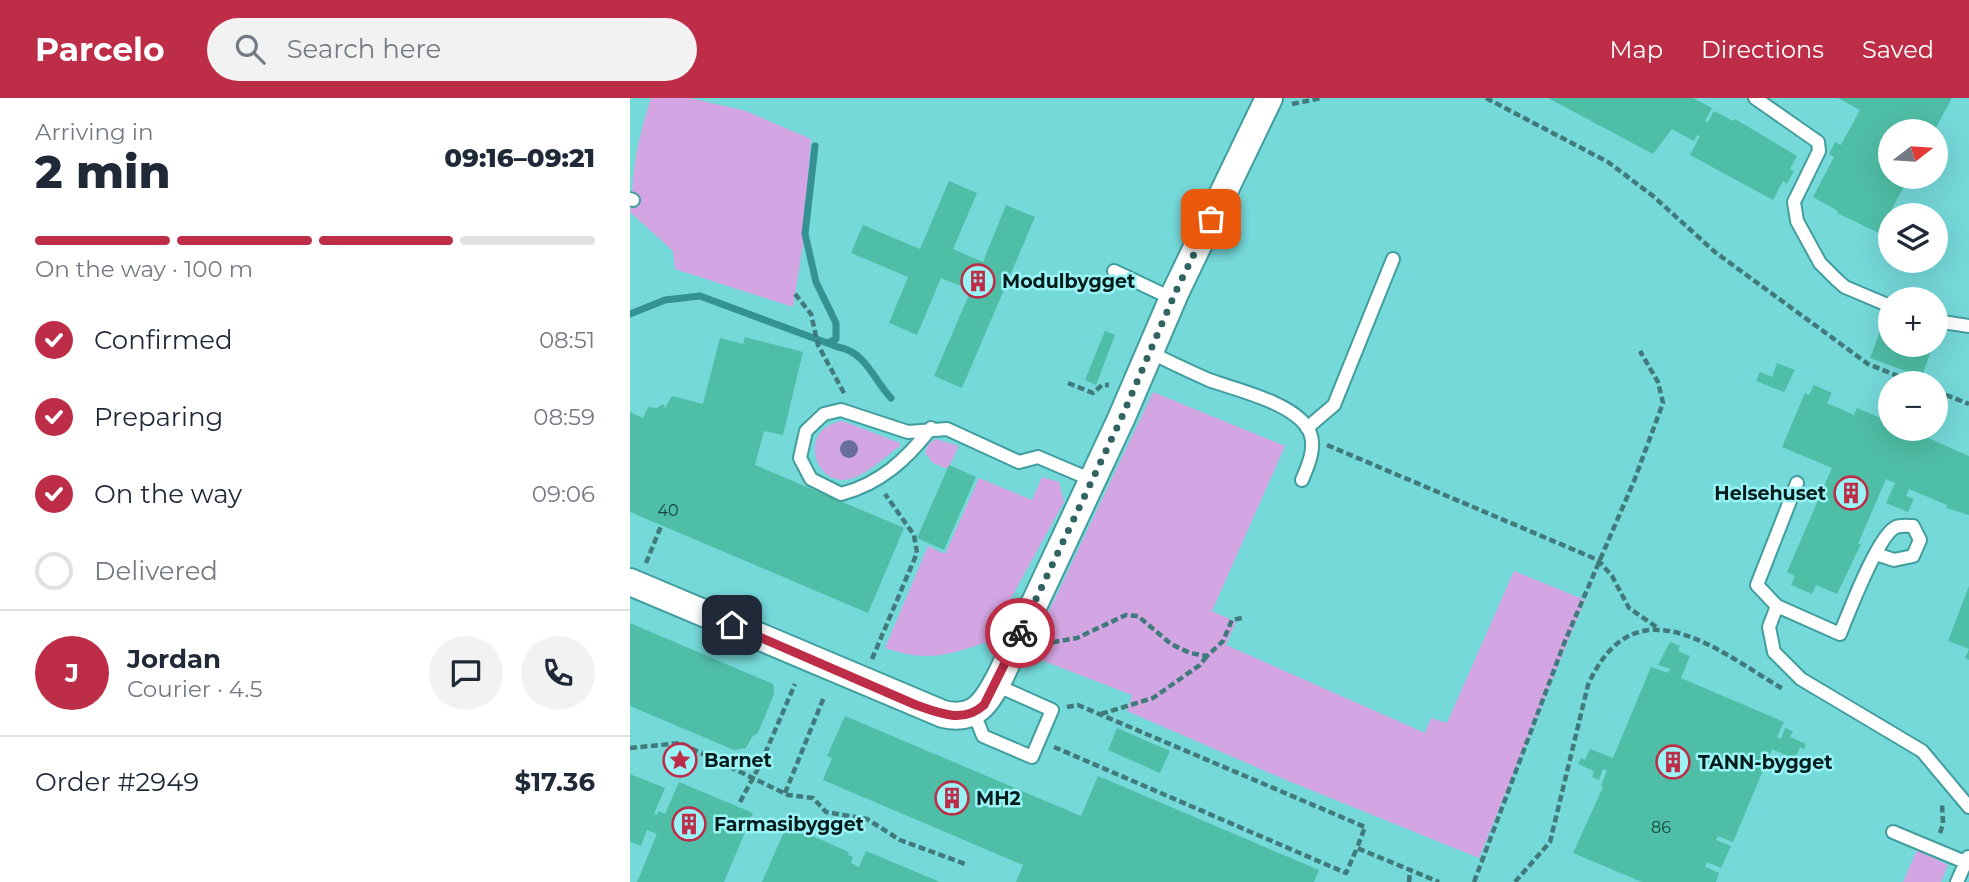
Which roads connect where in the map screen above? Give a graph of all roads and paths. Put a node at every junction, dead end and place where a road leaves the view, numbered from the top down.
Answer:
1 (1486, 98) edge
2 (1755, 98) edge
3 (1267, 99) edge
4 (1393, 259) dead end
5 (1114, 271) dead end
6 (795, 293) dead end
7 (1173, 299) junction
8 (1878, 301) edge
9 (1948, 323) edge
10 (1969, 326) edge
11 (1640, 351) dead end
12 (1150, 352) junction
13 (1885, 371) edge
14 (1068, 383) dead end
15 (1093, 393) dead end
16 (1948, 396) edge
17 (1969, 404) edge
18 (856, 415) junction
19 (931, 428) junction
20 (1310, 434) junction
21 (1091, 480) junction
22 (1302, 480) dead end
23 (876, 482) junction
24 (1797, 483) dead end
25 (661, 526) dead end
26 (1876, 554) dead end
27 (1598, 560) junction
28 (638, 572) edge
29 (1777, 606) junction
30 (1241, 618) dead end
31 (1659, 629) junction
32 (1013, 648) junction
33 (1207, 656) junction
34 (872, 660) dead end
35 (795, 684) dead end
36 (996, 685) junction
37 (1793, 695) dead end
38 (824, 697) dead end
39 (1052, 710) junction
40 (974, 713) junction
41 (1101, 714) junction
42 (1039, 741) junction
43 (630, 748) edge
44 (785, 793) junction
45 (1941, 796) dead end
46 (740, 803) dead end
47 (1969, 807) edge
48 (1893, 832) dead end
49 (1933, 846) junction
50 (1357, 848) junction
51 (1967, 858) edge
52 (968, 865) dead end
53 (1410, 870) junction
54 (1409, 882) edge
55 (1439, 882) edge
56 (1475, 882) edge
57 (1515, 882) edge
58 (1957, 882) edge

1 - 13 path
2 - 8 lane
3 - 7 street
4 - 20 lane
5 - 7 lane
6 - 18 path
7 - 12 street
9 - 10 lane
11 - 27 path
12 - 20 lane
12 - 21 street
14 - 15 path
16 - 17 path
18 - 19 lane
18 - 23 lane
19 - 21 lane
19 - 23 lane
20 - 22 lane
20 - 27 path
21 - 32 street
23 - 34 path
24 - 29 lane
25 - 28 path
26 - 29 lane
27 - 31 path
27 - 56 path
28 - 40 street
29 - 47 lane
30 - 33 path
31 - 37 path
31 - 57 path
32 - 33 path
32 - 36 street
33 - 41 path
35 - 46 path, bridge
36 - 39 lane
36 - 40 street
38 - 44 path
39 - 41 path
39 - 42 lane
40 - 42 lane
41 - 50 path
42 - 50 path
43 - 44 path
44 - 52 path
45 - 49 path
48 - 49 lane
49 - 51 lane
50 - 53 path
51 - 58 lane
53 - 54 path
53 - 55 path

